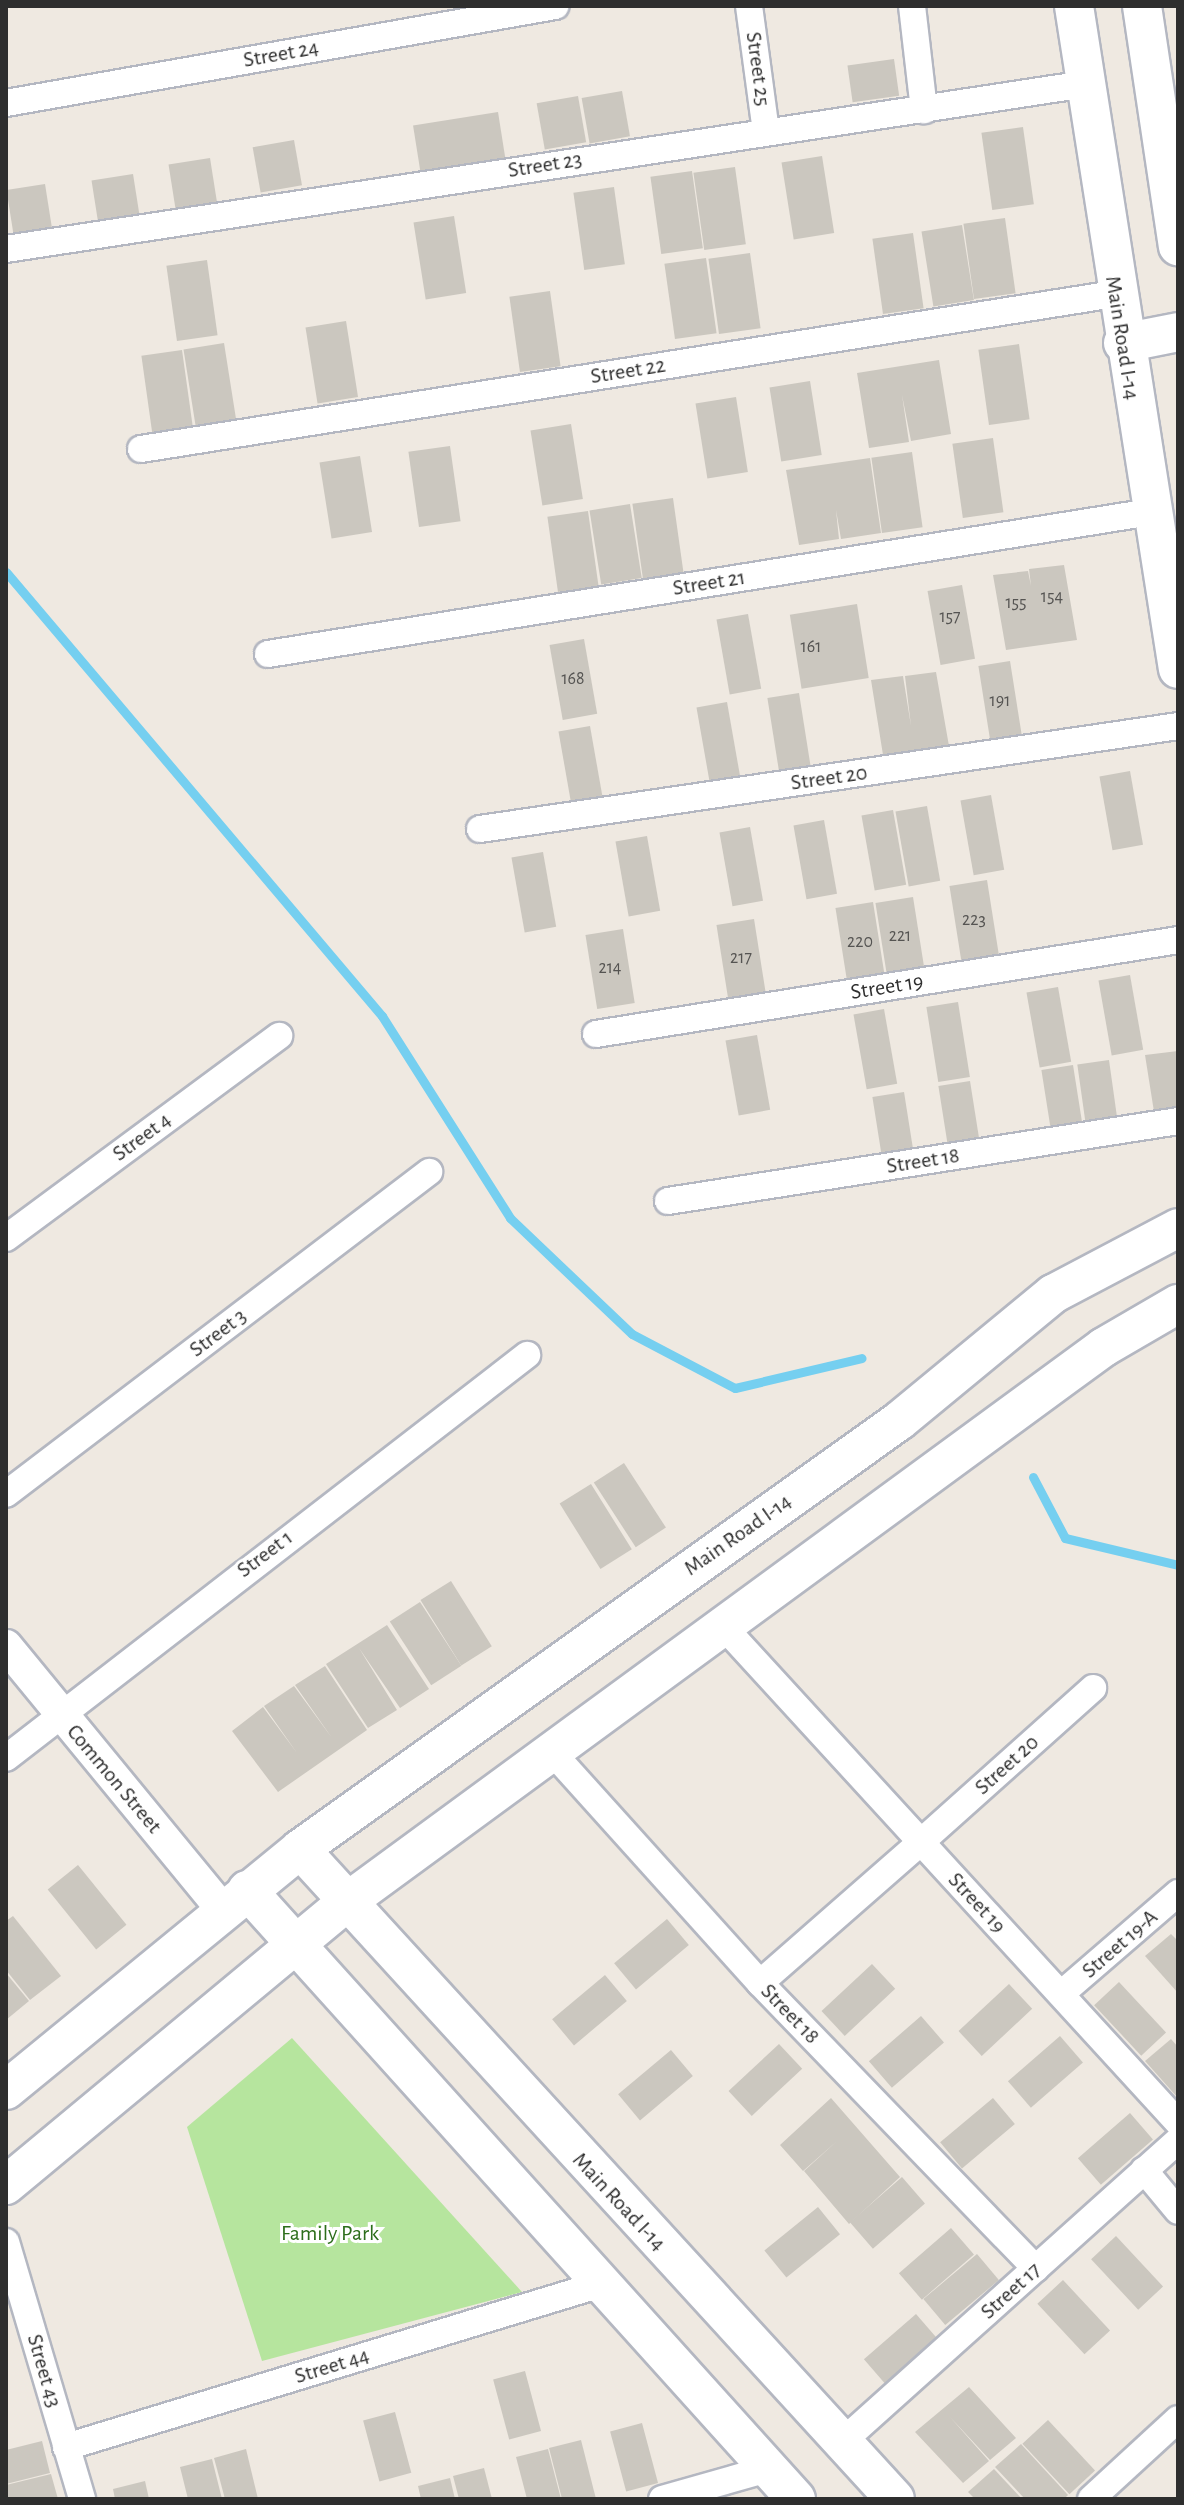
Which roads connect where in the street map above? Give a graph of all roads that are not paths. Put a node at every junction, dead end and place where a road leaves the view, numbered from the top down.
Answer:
1 (555, 6) edge
2 (749, 6) edge
3 (912, 6) edge
4 (1074, 6) edge
5 (1142, 6) edge
6 (1085, 84) junction
7 (6, 103) edge
8 (924, 110) junction
9 (766, 131) junction
10 (1178, 246) edge
11 (6, 249) edge
12 (1114, 294) junction
13 (1178, 332) edge
14 (1123, 343) junction
15 (141, 449) dead end
16 (1151, 512) junction
17 (268, 654) dead end
18 (1178, 669) edge
19 (1178, 726) edge
20 (480, 829) dead end
21 (1178, 940) edge
22 (596, 1034) dead end
23 (279, 1036) dead end
24 (1178, 1121) edge
25 (429, 1172) dead end
26 (668, 1201) dead end
27 (1178, 1228) edge
28 (6, 1238) edge
29 (1178, 1304) edge
30 (527, 1355) dead end
31 (6, 1494) edge
32 (723, 1626) junction
33 (6, 1646) edge
34 (1093, 1688) dead end
35 (59, 1714) junction
36 (552, 1752) junction
37 (6, 1758) edge
38 (921, 1842) junction
39 (300, 1849) junction
40 (1178, 1893) edge
41 (235, 1900) junction
42 (344, 1904) junction
43 (292, 1946) junction
44 (760, 1983) junction
45 (1061, 1994) junction
46 (6, 2090) edge
47 (1178, 2122) edge
48 (1178, 2140) edge
49 (1144, 2170) junction
50 (6, 2185) edge
51 (1178, 2211) edge
52 (6, 2242) edge
53 (1036, 2269) junction
54 (598, 2285) junction
55 (1178, 2419) edge
56 (842, 2442) junction
57 (66, 2447) junction
58 (768, 2469) junction
59 (82, 2499) edge
60 (662, 2499) edge
61 (796, 2499) edge
62 (895, 2499) edge
63 (1091, 2499) edge

1 - 7 street, Street 24
2 - 9 street, Street 25
3 - 8 street
4 - 6 main road, Main Road I-14
5 - 10 main road
6 - 8 street, Street 23
6 - 12 main road, Main Road I-14
8 - 9 street, Street 23
9 - 11 street, Street 23
12 - 14 main road, Main Road I-14
12 - 15 street, Street 22
13 - 14 main road
14 - 16 main road, Main Road I-14
16 - 17 street, Street 21
16 - 18 main road, Main Road I-14
19 - 20 street, Street 20
21 - 22 street, Street 19
23 - 28 street, Street 4
24 - 26 street, Street 18
25 - 31 street, Street 3
27 - 39 main road, Main Road I-14
29 - 32 main road
30 - 35 street, Street 1
32 - 36 main road
32 - 38 street, Street 19
33 - 35 street, Common Street
34 - 38 street, Street 20
35 - 37 street, Street 1
35 - 41 street, Common Street
36 - 42 main road
36 - 44 street, Street 18
38 - 44 street
38 - 45 street, Street 19
39 - 41 main road, Main Road I-14
39 - 42 main road, Main Road I-14
40 - 45 street, Street 19-A
41 - 43 main road
41 - 46 main road, Main Road I-14
42 - 43 main road
42 - 56 main road, Main Road I-14
43 - 50 main road
43 - 54 main road
44 - 53 street, Street 18
45 - 47 street, Street 19
48 - 49 street, Street 17
49 - 51 street
49 - 53 street, Street 17
52 - 57 street, Street 43
53 - 56 street, Street 17
54 - 57 street, Street 44
54 - 58 main road
55 - 63 street
56 - 62 main road, Main Road I-14
57 - 59 street, Street 43
58 - 60 street
58 - 61 main road

